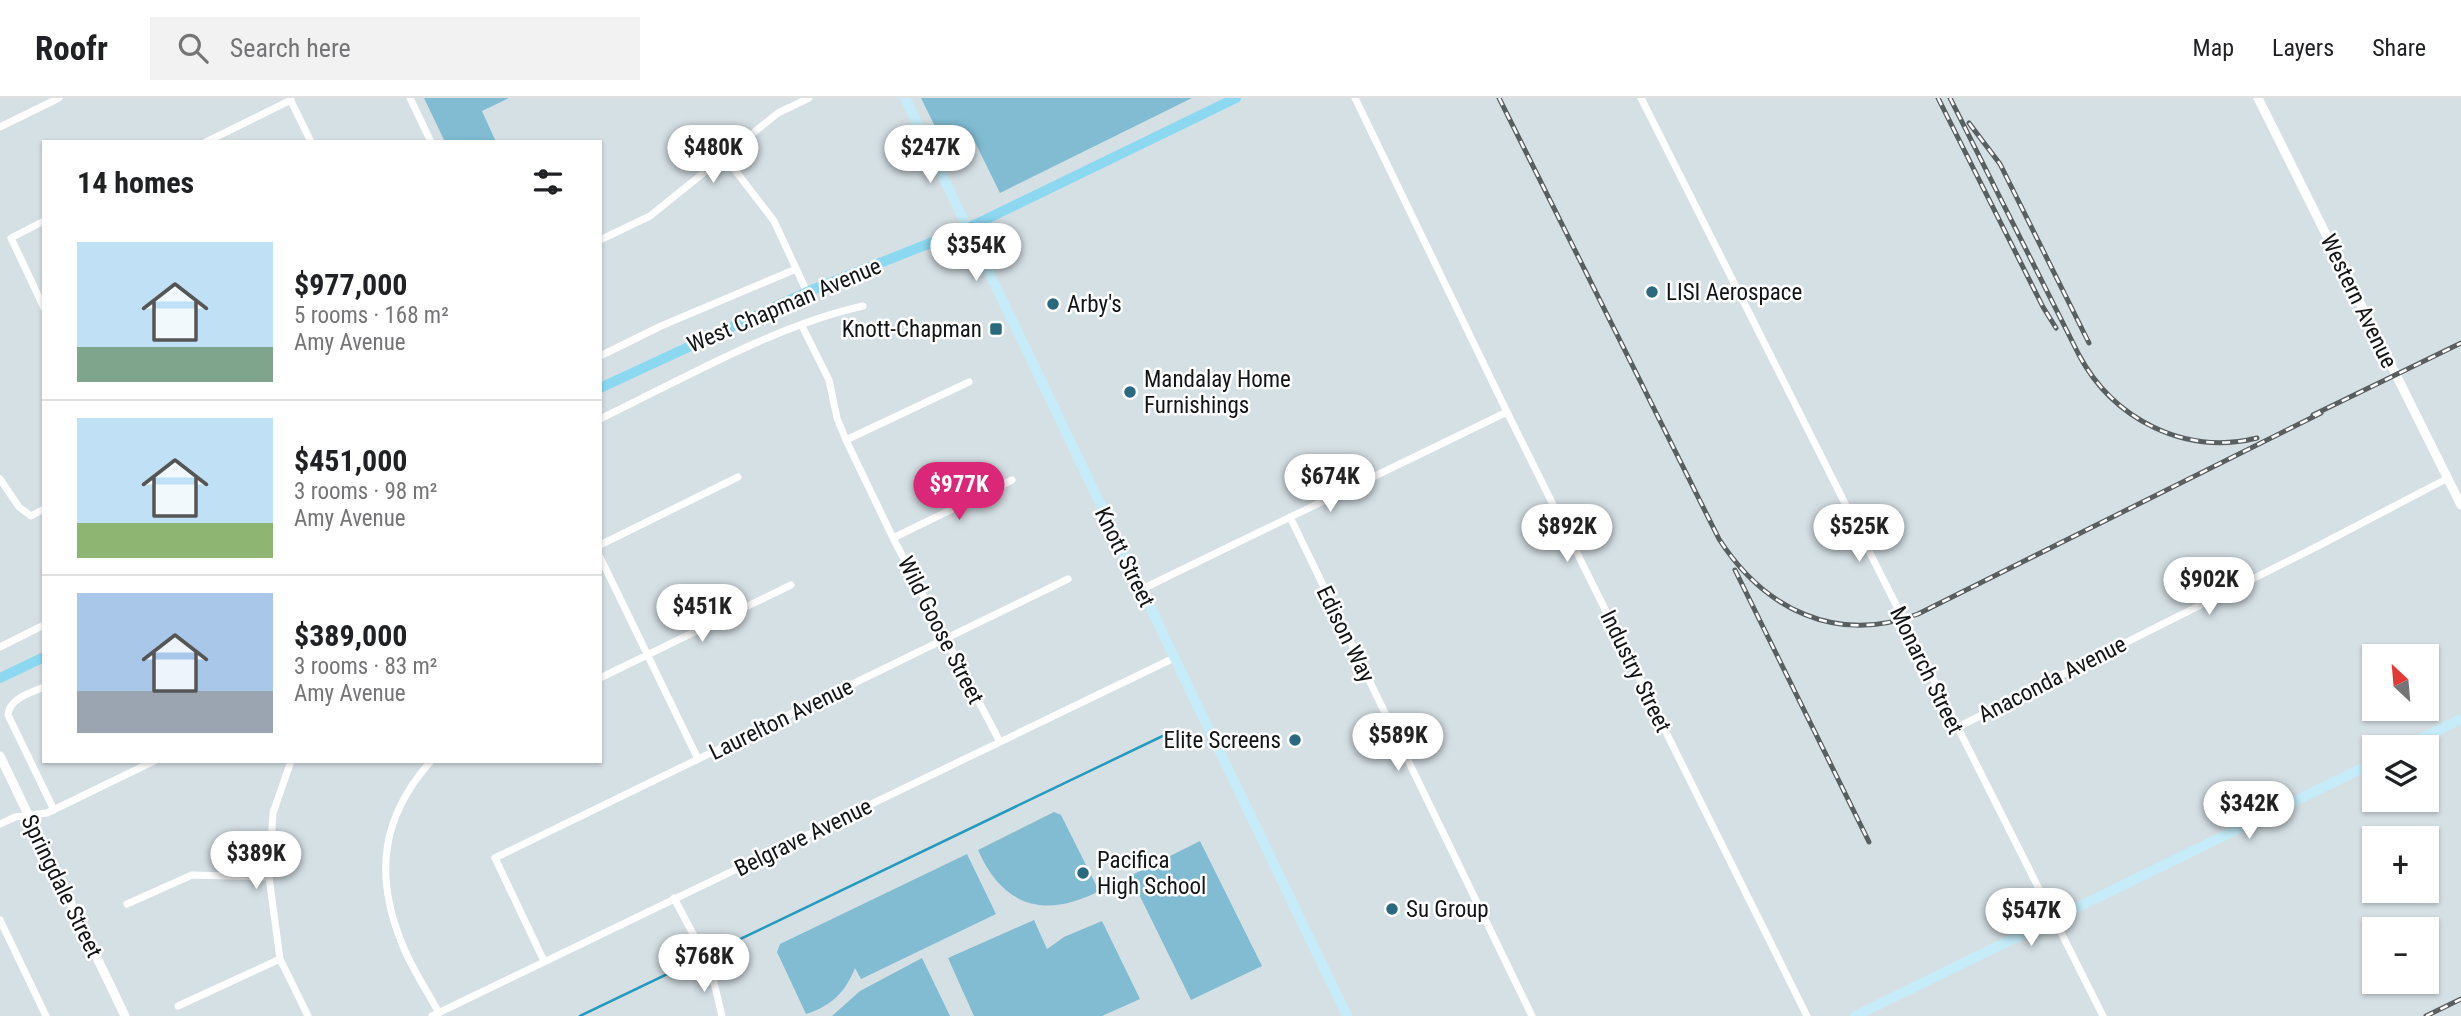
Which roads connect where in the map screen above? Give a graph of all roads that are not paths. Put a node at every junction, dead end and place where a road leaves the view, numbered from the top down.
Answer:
1 (59, 98) edge
2 (410, 98) edge
3 (809, 98) edge
4 (905, 98) edge
5 (1236, 98) edge
6 (1355, 98) edge
7 (1641, 98) edge
8 (2258, 98) edge
9 (291, 99) edge
10 (0, 127) edge
11 (210, 140) edge
12 (310, 140) edge
13 (430, 140) edge
14 (725, 157) junction
15 (42, 223) edge
16 (968, 228) junction
17 (602, 239) edge
18 (796, 269) junction
19 (807, 292) junction
20 (42, 304) edge
21 (863, 306) dead end
22 (802, 326) junction
23 (602, 355) edge
24 (970, 383) dead end
25 (602, 387) edge
26 (1507, 412) junction
27 (602, 418) edge
28 (846, 440) junction
29 (738, 477) dead end
30 (2448, 478) junction
31 (1012, 480) dead end
32 (1, 483) edge
33 (2461, 505) edge
34 (42, 510) edge
35 (1290, 517) junction
36 (893, 538) junction
37 (602, 544) edge
38 (602, 561) edge
39 (1068, 579) dead end
40 (791, 585) dead end
41 (1140, 590) junction
42 (42, 626) edge
43 (945, 639) junction
44 (0, 647) edge
45 (647, 655) junction
46 (42, 658) edge
47 (1174, 658) junction
48 (602, 677) edge
49 (0, 678) edge
50 (42, 688) edge
51 (2461, 719) edge
52 (1956, 727) junction
53 (2428, 735) edge
54 (1000, 742) junction
55 (0, 756) edge
56 (698, 759) junction
57 (150, 763) edge
58 (290, 763) edge
59 (429, 763) edge
60 (2362, 768) edge
61 (54, 810) junction
62 (0, 813) edge
63 (27, 815) junction
64 (2, 823) edge
65 (269, 877) junction
66 (674, 898) junction
67 (127, 904) dead end
68 (2055, 919) junction
69 (0, 920) edge
70 (280, 959) junction
71 (544, 961) junction
72 (178, 1006) dead end
73 (435, 1014) edge
74 (46, 1016) edge
75 (125, 1016) edge
76 (308, 1016) edge
77 (722, 1016) edge
78 (1347, 1016) edge
79 (1532, 1016) edge
80 (1807, 1016) edge
81 (1856, 1016) edge
82 (2103, 1016) edge

1 - 10 street
2 - 13 street
3 - 14 street
4 - 16 main road, Knott Street
5 - 16 main road, West Chapman Avenue
6 - 26 street, Industry Street
7 - 52 street, Monarch Street
8 - 30 street, Western Avenue
9 - 11 street
9 - 12 street
14 - 17 street
14 - 18 street
15 - 20 street
16 - 19 main road, West Chapman Avenue
16 - 41 main road, Knott Street
18 - 19 street
18 - 23 street
19 - 25 main road, West Chapman Avenue
21 - 22 street
22 - 27 street
22 - 28 street, Wild Goose Street
24 - 28 street
26 - 35 street
26 - 80 street, Industry Street
28 - 36 street, Wild Goose Street
29 - 37 street
30 - 33 street, Western Avenue
30 - 52 street, Anaconda Avenue
31 - 36 street
32 - 34 street
35 - 41 street
35 - 79 street, Edison Way
36 - 43 street, Wild Goose Street
38 - 45 street
39 - 43 street, Laurelton Avenue
40 - 45 street
41 - 47 main road, Knott Street
42 - 44 street
43 - 54 street, Wild Goose Street
43 - 56 street, Laurelton Avenue
45 - 48 street
45 - 56 street
46 - 49 main road
47 - 54 street, Belgrave Avenue
47 - 78 main road, Knott Street
50 - 61 street, Springdale Street
51 - 53 main road
52 - 68 street, Monarch Street
54 - 66 street, Belgrave Avenue
55 - 63 street, Springdale Street
56 - 71 street, Laurelton Avenue
57 - 61 street
58 - 65 street
59 - 73 street
60 - 68 main road
61 - 63 street
62 - 64 street, Springdale Street
63 - 64 street
63 - 75 street, Springdale Street
65 - 67 street
65 - 70 street
66 - 71 street, Belgrave Avenue
66 - 77 street
68 - 81 main road
68 - 82 street, Monarch Street
69 - 74 street
70 - 72 street
70 - 76 street
71 - 73 street, Belgrave Avenue

